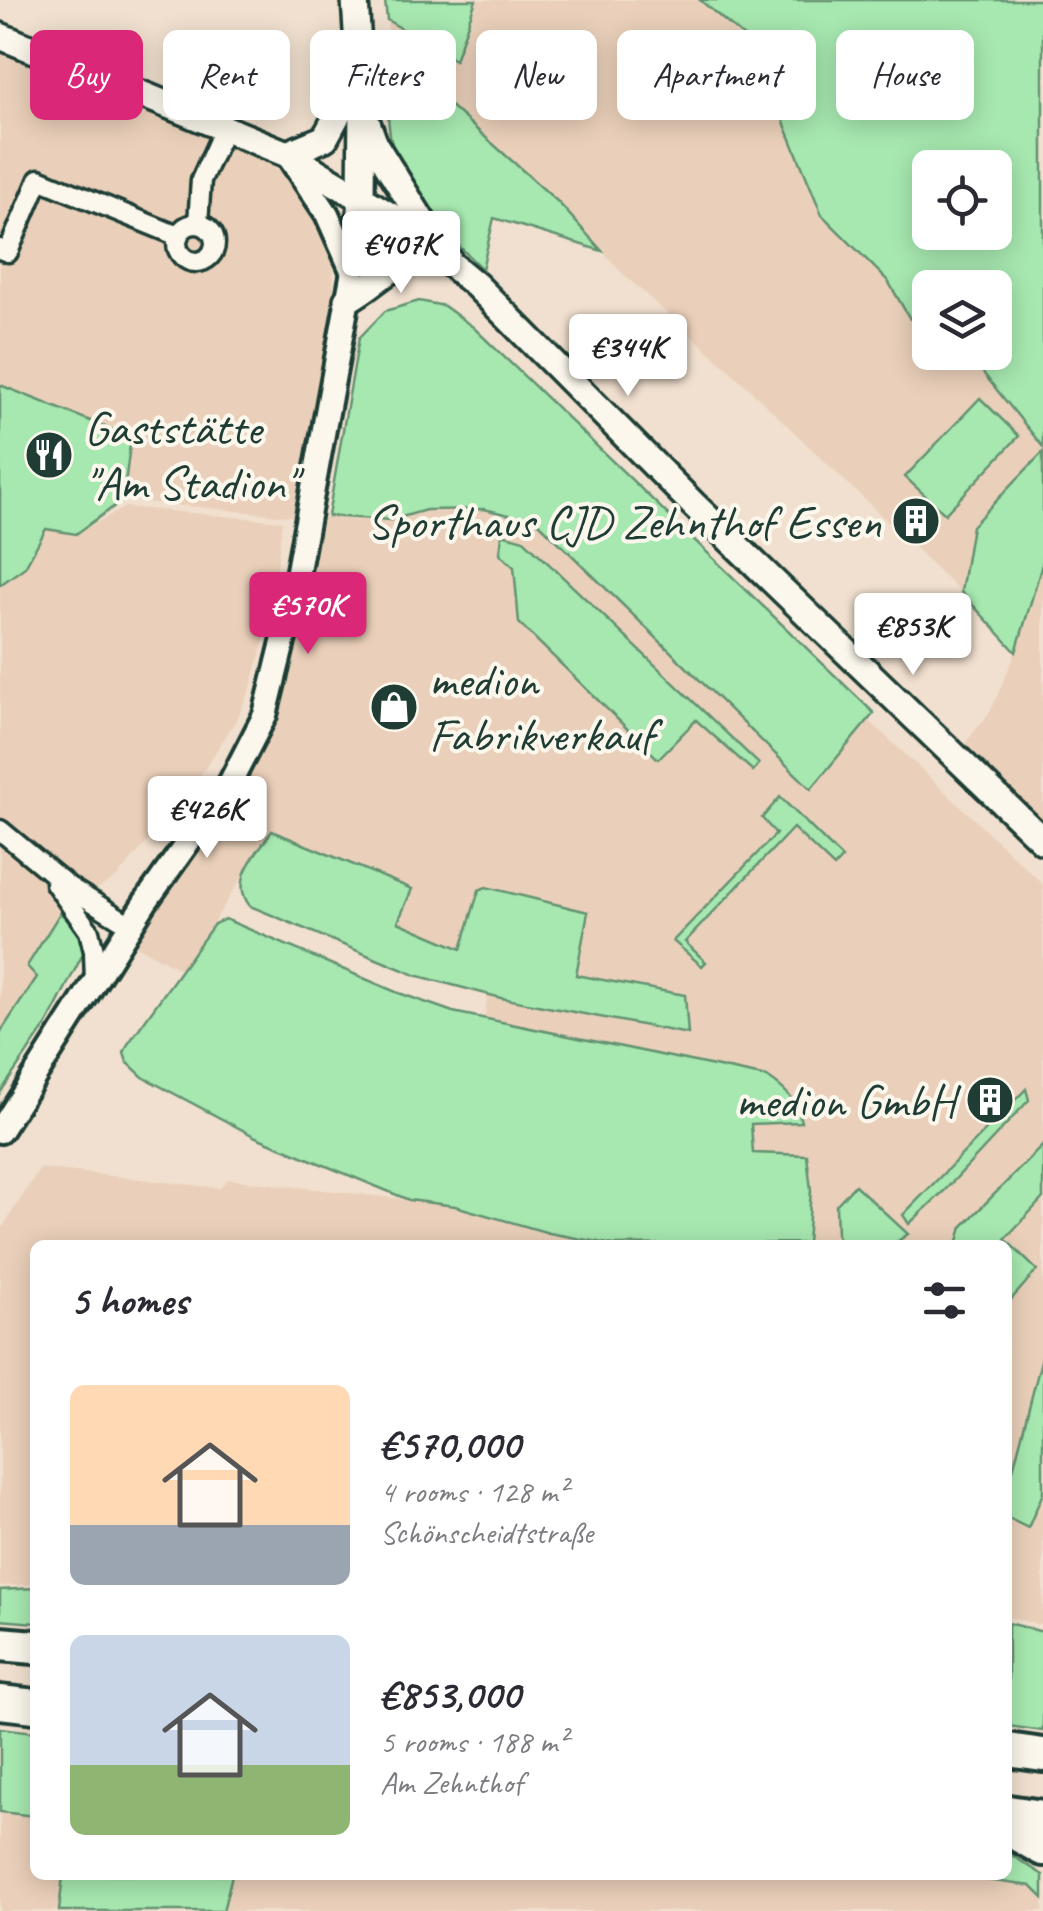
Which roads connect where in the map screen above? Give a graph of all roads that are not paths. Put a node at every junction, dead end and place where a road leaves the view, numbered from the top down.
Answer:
1 (354, 0) edge
2 (356, 30) edge
3 (0, 36) edge
4 (334, 120) edge
5 (361, 120) edge
6 (368, 120) edge
7 (226, 127) junction
8 (287, 154) junction
9 (362, 196) junction
10 (198, 223) junction
11 (178, 236) junction
12 (0, 250) edge
13 (445, 257) junction
14 (353, 271) junction
15 (348, 300) junction
16 (0, 830) edge
17 (1043, 841) edge
18 (44, 866) junction
19 (130, 924) junction
20 (94, 982) junction
21 (0, 1131) edge
22 (0, 1644) edge
23 (30, 1647) edge
24 (0, 1702) edge
25 (30, 1705) edge
26 (1012, 1751) edge
27 (1043, 1755) edge
28 (1012, 1813) edge
29 (1043, 1817) edge
30 (1012, 1830) edge
31 (1043, 1849) edge

1 - 2 main road
3 - 7 main road
4 - 8 main road
5 - 9 main road
6 - 13 main road
7 - 8 main road
7 - 10 street
8 - 9 main road
8 - 14 street
9 - 13 main road
9 - 14 street
10 - 11 street
10 - 11 street
11 - 12 street
13 - 15 main road
13 - 17 main road
14 - 15 street
15 - 19 street
16 - 18 street
18 - 19 street
18 - 20 street
19 - 20 street
20 - 21 street
22 - 23 highway
24 - 25 highway
26 - 27 highway
28 - 29 highway
30 - 31 highway

